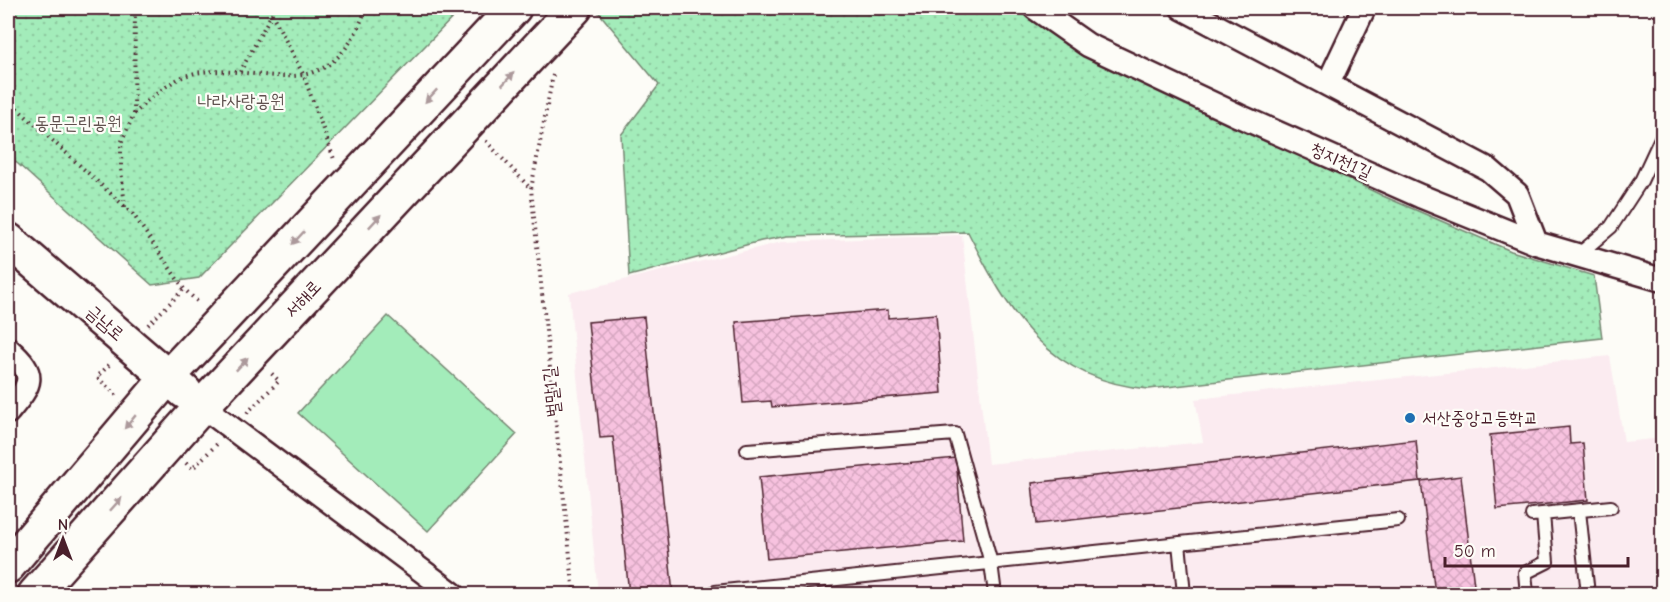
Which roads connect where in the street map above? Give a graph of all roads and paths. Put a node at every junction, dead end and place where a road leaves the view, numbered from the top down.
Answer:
1 (135, 8) edge
2 (269, 8) edge
3 (275, 8) edge
4 (366, 8) edge
5 (514, 8) edge
6 (575, 8) edge
7 (1035, 8) edge
8 (1182, 8) edge
9 (1364, 8) edge
10 (272, 13) junction
11 (555, 65) dead end
12 (240, 72) junction
13 (303, 74) junction
14 (1328, 84) junction
15 (8, 100) edge
16 (134, 114) junction
17 (468, 122) junction
18 (1662, 136) edge
19 (345, 188) junction
20 (531, 189) junction
21 (125, 207) junction
22 (8, 240) edge
23 (1536, 243) junction
24 (1578, 255) junction
25 (1662, 280) edge
26 (184, 289) dead end
27 (8, 349) edge
28 (168, 377) junction
29 (202, 406) junction
30 (8, 412) edge
31 (747, 450) dead end
32 (1611, 507) dead end
33 (1579, 510) junction
34 (1398, 520) dead end
35 (1179, 543) junction
36 (991, 563) junction
37 (8, 566) edge
38 (35, 594) edge
39 (453, 594) edge
40 (574, 594) edge
41 (716, 594) edge
42 (995, 594) edge
43 (1184, 594) edge
44 (1527, 594) edge
45 (1588, 594) edge

1 - 16 path
2 - 10 path
3 - 10 path
4 - 13 path
5 -> 19 main road
17 -> 6 main road, 서해로
7 - 23 street, 청지천1길
8 - 14 street
9 - 14 street
10 - 12 path
10 - 13 path
11 - 20 path, 벌말1길
12 - 13 path
12 - 16 path
13 - 19 path
14 - 23 street
15 - 21 path
16 - 21 path
17 - 20 path
29 -> 17 main road, 서해로
18 - 24 lane
19 -> 28 main road
20 - 40 path, 벌말1길
21 - 26 path
22 - 28 main road, 금남로
23 - 24 street, 청지천1길
24 - 25 street, 청지천1길
27 - 30 street
28 - 29 main road, 금남로
28 -> 37 main road
38 -> 29 main road, 서해로
29 - 39 street
31 - 36 lane
32 - 33 lane
33 - 44 lane
33 - 45 lane
34 - 35 lane
35 - 36 lane
35 - 43 lane
36 - 41 lane
36 - 42 lane

